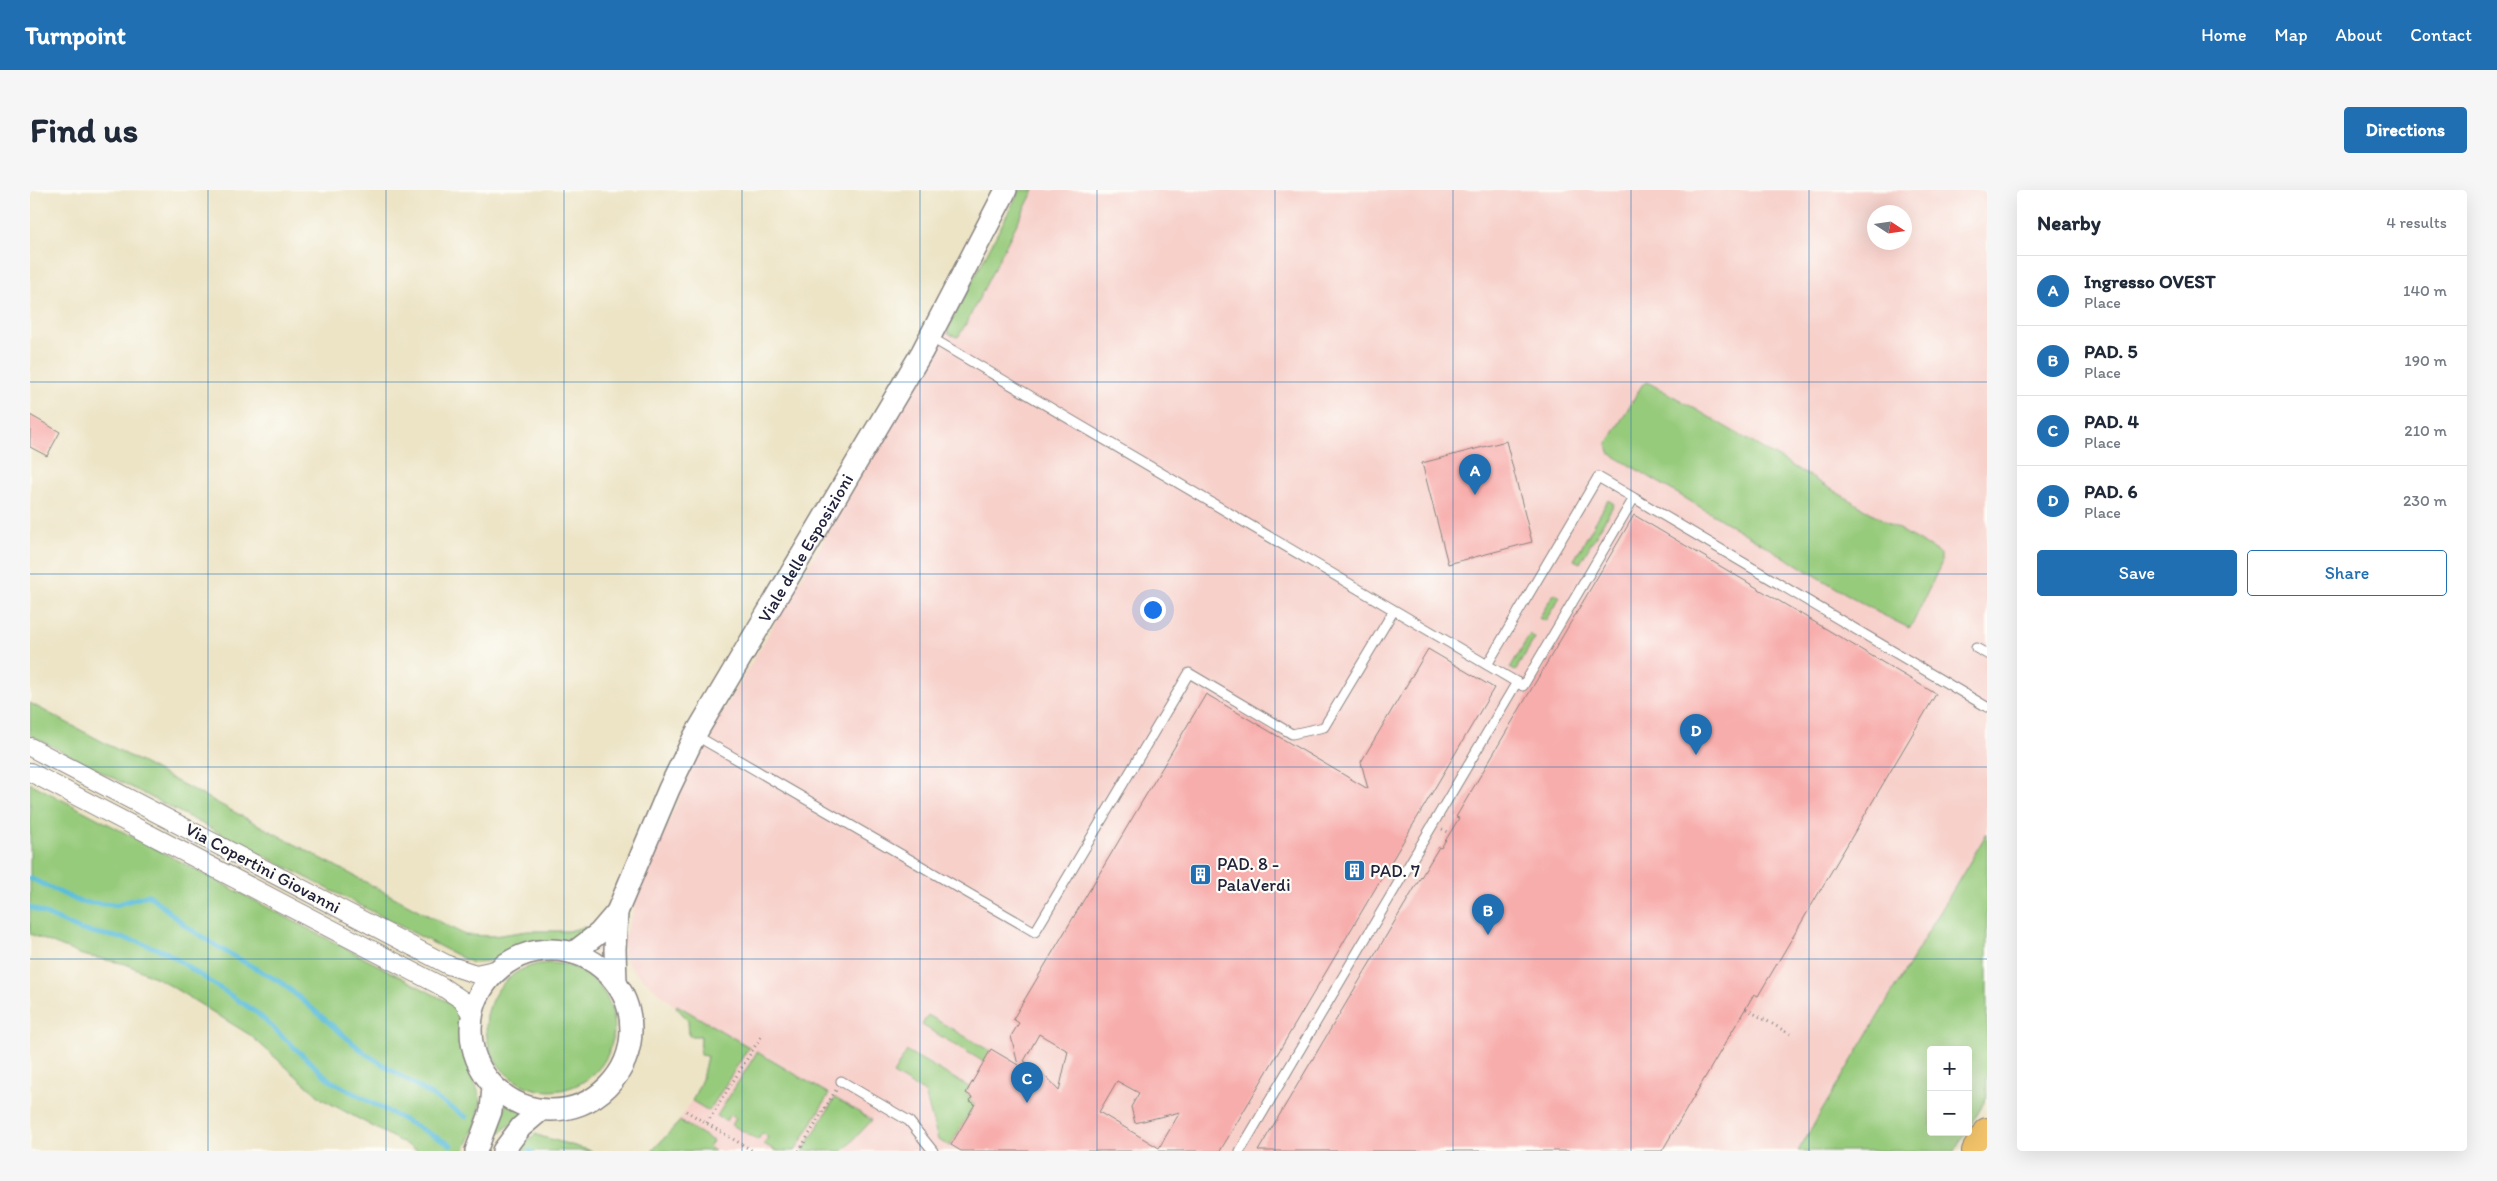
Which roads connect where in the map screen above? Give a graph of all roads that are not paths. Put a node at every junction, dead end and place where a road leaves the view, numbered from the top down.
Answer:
1 (1006, 190) edge
2 (930, 337) junction
3 (1634, 498) junction
4 (1394, 610) junction
5 (1976, 648) dead end
6 (1987, 654) edge
7 (1487, 665) junction
8 (1517, 682) junction
9 (1987, 707) edge
10 (696, 735) junction
11 (30, 747) edge
12 (30, 772) edge
13 (617, 912) junction
14 (574, 953) junction
15 (499, 969) junction
16 (616, 982) junction
17 (472, 1015) junction
18 (841, 1081) road end
19 (493, 1086) junction
20 (541, 1110) junction
21 (1987, 1132) edge
22 (1241, 1150) edge
23 (476, 1151) edge
24 (503, 1151) edge
25 (933, 1151) edge
26 (1976, 1151) edge

1 - 2 street, Viale delle Esposizioni
2 - 4 lane
2 - 10 street, Viale delle Esposizioni
3 - 7 lane
3 - 8 lane
3 - 9 lane
4 - 7 lane
4 - 10 lane
5 - 6 lane
7 - 8 lane
8 - 22 lane
10 - 13 street, Viale delle Esposizioni
11 - 15 street, Via Copertini Giovanni
12 - 17 street, Via Copertini Giovanni
13 - 14 street, Viale delle Esposizioni
13 - 16 street, Viale delle Esposizioni
14 - 15 street, Viale delle Esposizioni
14 - 16 street, Viale delle Esposizioni
15 - 17 street, Viale delle Esposizioni
16 - 20 street, Viale delle Esposizioni
17 - 19 street, Viale delle Esposizioni
18 - 25 lane
19 - 20 street, Viale delle Esposizioni
19 - 23 street
20 - 24 street
21 - 26 highway

